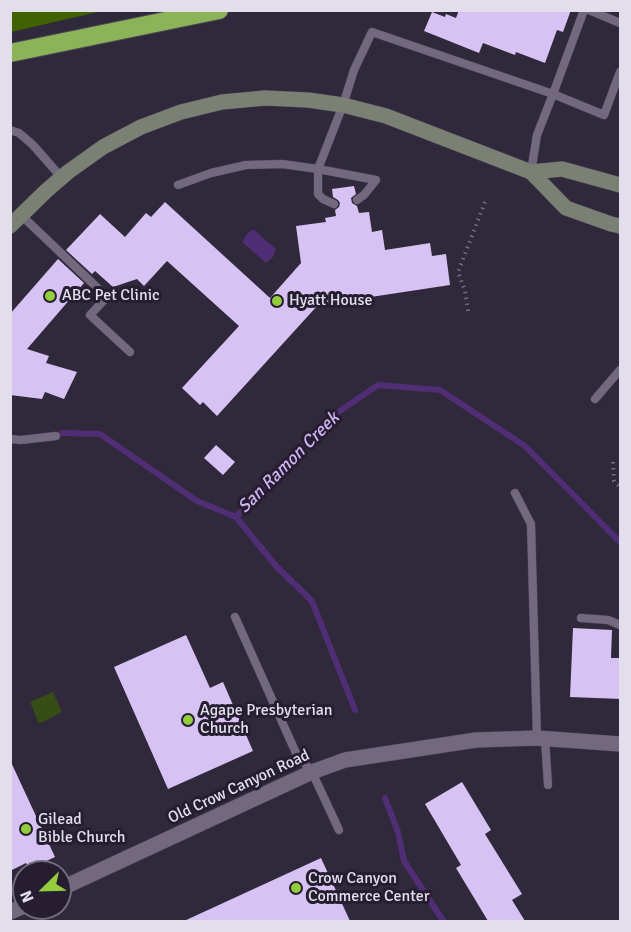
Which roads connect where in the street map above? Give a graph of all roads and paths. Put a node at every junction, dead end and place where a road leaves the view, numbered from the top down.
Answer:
1 (219, 10) edge
2 (584, 10) edge
3 (589, 10) edge
4 (621, 23) edge
5 (10, 53) edge
6 (621, 72) edge
7 (553, 94) junction
8 (344, 105) junction
9 (10, 130) edge
10 (318, 169) junction
11 (531, 172) junction
12 (61, 177) junction
13 (178, 185) dead end
14 (621, 185) edge
15 (357, 200) dead end
16 (484, 202) dead end
17 (334, 204) dead end
18 (16, 221) edge
19 (621, 226) edge
20 (468, 311) dead end
21 (130, 352) dead end
22 (621, 370) edge
23 (595, 399) dead end
24 (56, 436) dead end
25 (10, 439) edge
26 (613, 462) dead end
27 (621, 487) edge
28 (514, 493) dead end
29 (235, 617) dead end
30 (581, 618) dead end
31 (621, 625) edge
32 (541, 739) junction
33 (621, 744) edge
34 (312, 772) junction
35 (548, 785) dead end
36 (339, 830) dead end
37 (72, 883) edge

1 - 5 highway
2 - 7 lane
3 - 4 lane
6 - 7 lane
7 - 8 lane
7 - 11 lane
8 - 10 lane
8 - 11 main road
8 - 12 main road
9 - 12 lane
10 - 13 lane
10 - 15 lane
10 - 17 lane
11 - 14 main road
11 - 19 main road
12 - 18 main road
16 - 20 path
18 - 21 lane
22 - 23 lane
24 - 25 lane
26 - 27 path
28 - 32 lane
29 - 34 lane
30 - 31 lane
32 - 33 street, Old Crow Canyon Road
32 - 34 street, Old Crow Canyon Road
32 - 35 lane
34 - 36 lane
34 - 37 street, Old Crow Canyon Road

